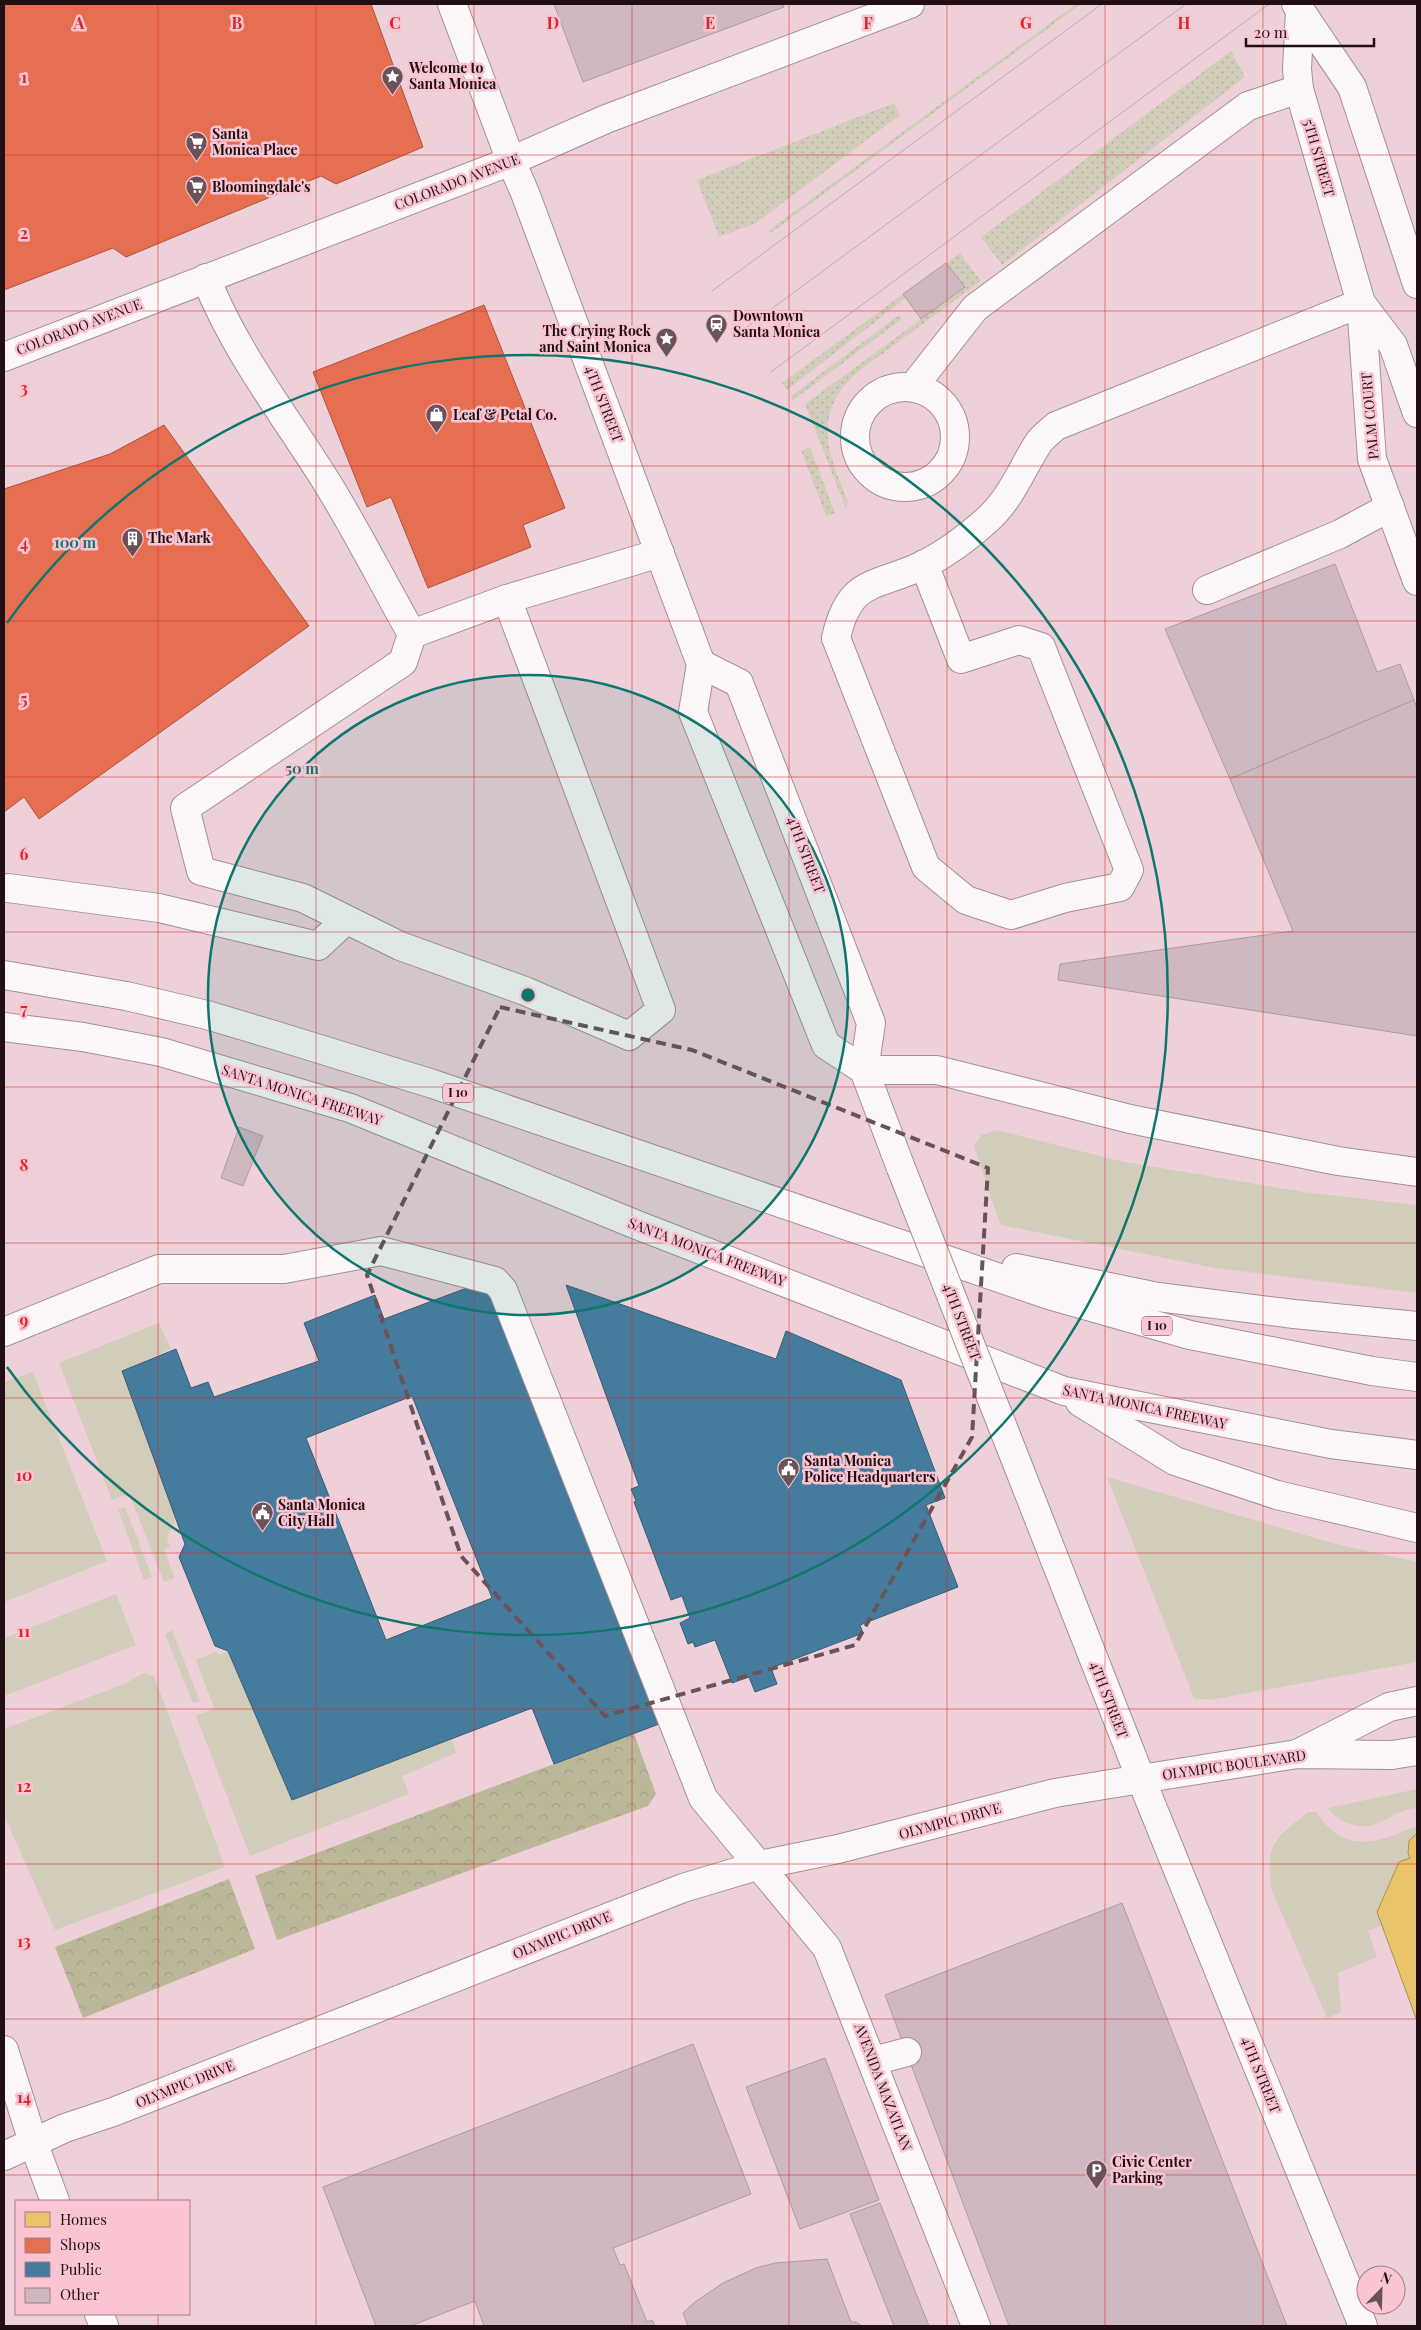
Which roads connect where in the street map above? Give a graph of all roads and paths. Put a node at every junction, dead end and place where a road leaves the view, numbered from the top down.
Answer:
1 (452, 4) edge
2 (910, 4) edge
3 (1302, 6) edge
4 (881, 9) edge
5 (1299, 89) junction
6 (511, 161) junction
7 (1415, 271) edge
8 (206, 278) junction
9 (1361, 303) junction
10 (4, 356) edge
11 (913, 387) dead end
12 (1417, 413) edge
13 (1390, 507) junction
14 (660, 553) junction
15 (924, 564) junction
16 (1417, 581) edge
17 (1207, 590) dead end
18 (507, 599) junction
19 (412, 634) junction
20 (700, 664) junction
21 (8, 888) dead end
22 (346, 920) junction
23 (4, 975) edge
24 (4, 1027) edge
25 (864, 1070) junction
26 (1417, 1172) edge
27 (903, 1246) junction
28 (1417, 1326) edge
29 (4, 1332) edge
30 (1417, 1377) edge
31 (1064, 1392) junction
32 (1417, 1455) edge
33 (1417, 1528) edge
34 (1417, 1701) edge
35 (1417, 1751) edge
36 (1297, 1754) junction
37 (1141, 1779) junction
38 (760, 1865) junction
39 (4, 2050) edge
40 (906, 2052) dead end
41 (873, 2061) junction
42 (33, 2142) junction
43 (4, 2156) edge
44 (55, 2200) edge
45 (976, 2326) edge
46 (1363, 2326) edge

1 - 6 main road, 4TH STREET
2 - 4 main road, COLORADO AVENUE
3 - 5 main road, 5TH STREET
3 - 7 main road, 5TH STREET
4 - 6 main road, COLORADO AVENUE
5 - 9 main road, 5TH STREET
5 - 11 main road
6 - 8 main road, COLORADO AVENUE
6 - 14 main road, 4TH STREET
8 - 10 main road, COLORADO AVENUE
8 - 19 main road
9 - 12 main road
9 - 13 main road, PALM COURT
9 - 15 main road
13 - 16 main road, PALM COURT
13 - 17 main road
14 - 18 main road
14 - 20 main road, 4TH STREET
15 - 15 main road
18 - 19 main road
18 - 22 main road
19 - 22 main road
20 - 25 main road, 4TH STREET
20 - 25 main road, 4TH STREET
21 - 22 main road
23 - 27 main road, I 10
24 - 31 main road, SANTA MONICA FREEWAY
25 - 26 main road
25 - 37 main road, 4TH STREET, bridge
27 - 28 main road
27 - 30 main road, I 10
29 - 38 main road, AVENIDA MAZATLAN
31 - 32 main road, SANTA MONICA FREEWAY
31 - 33 main road
34 - 36 main road
35 - 36 main road, OLYMPIC BOULEVARD
36 - 37 main road, OLYMPIC BOULEVARD
37 - 38 main road, OLYMPIC DRIVE
37 - 46 main road, 4TH STREET
38 - 41 main road, AVENIDA MAZATLAN
38 - 42 main road, OLYMPIC DRIVE
39 - 42 main road
40 - 41 main road
41 - 45 main road, AVENIDA MAZATLAN
42 - 43 main road, OLYMPIC DRIVE
42 - 44 main road

